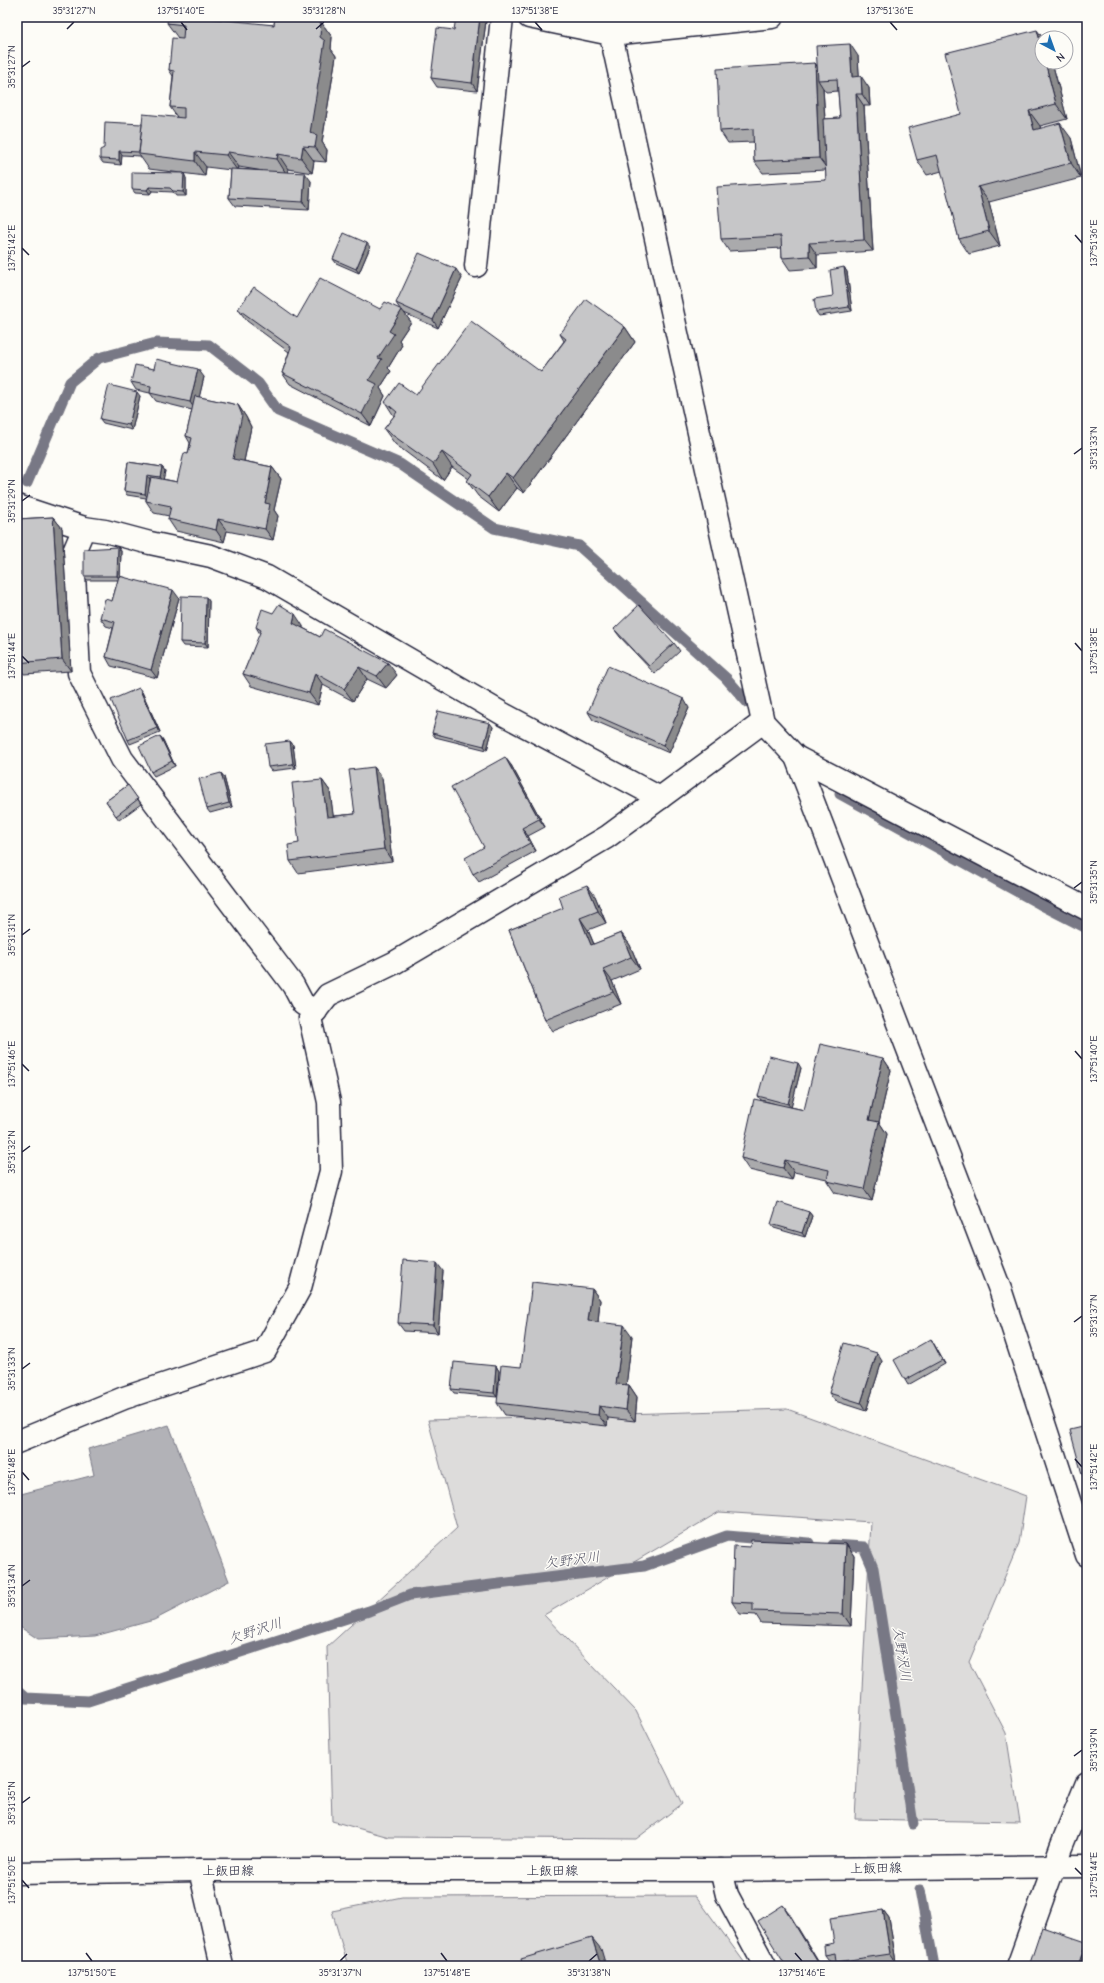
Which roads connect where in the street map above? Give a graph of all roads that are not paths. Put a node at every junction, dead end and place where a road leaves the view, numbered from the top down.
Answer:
1 (502, 17) edge
2 (529, 17) edge
3 (772, 17) edge
4 (609, 26) edge
5 (476, 266) dead end
6 (17, 506) edge
7 (84, 528) junction
8 (763, 722) junction
9 (796, 757) junction
10 (660, 798) junction
11 (1087, 909) edge
12 (316, 1011) junction
13 (17, 1442) edge
14 (1087, 1555) edge
15 (1087, 1782) edge
16 (1054, 1866) junction
17 (1087, 1866) edge
18 (200, 1870) junction
19 (721, 1870) junction
20 (17, 1873) edge
21 (222, 1966) edge
22 (765, 1966) edge
23 (1018, 1966) edge

1 - 5 street
2 - 4 street
3 - 4 street
4 - 8 street
6 - 7 street
7 - 10 street
7 - 12 street
8 - 9 street
8 - 10 street
9 - 11 street
9 - 14 street
10 - 12 street
12 - 13 street
15 - 16 street
16 - 17 street, 上飯田線
16 - 19 street, 上飯田線
16 - 23 street
18 - 19 street, 上飯田線
18 - 20 street, 上飯田線
18 - 21 street
19 - 22 street

